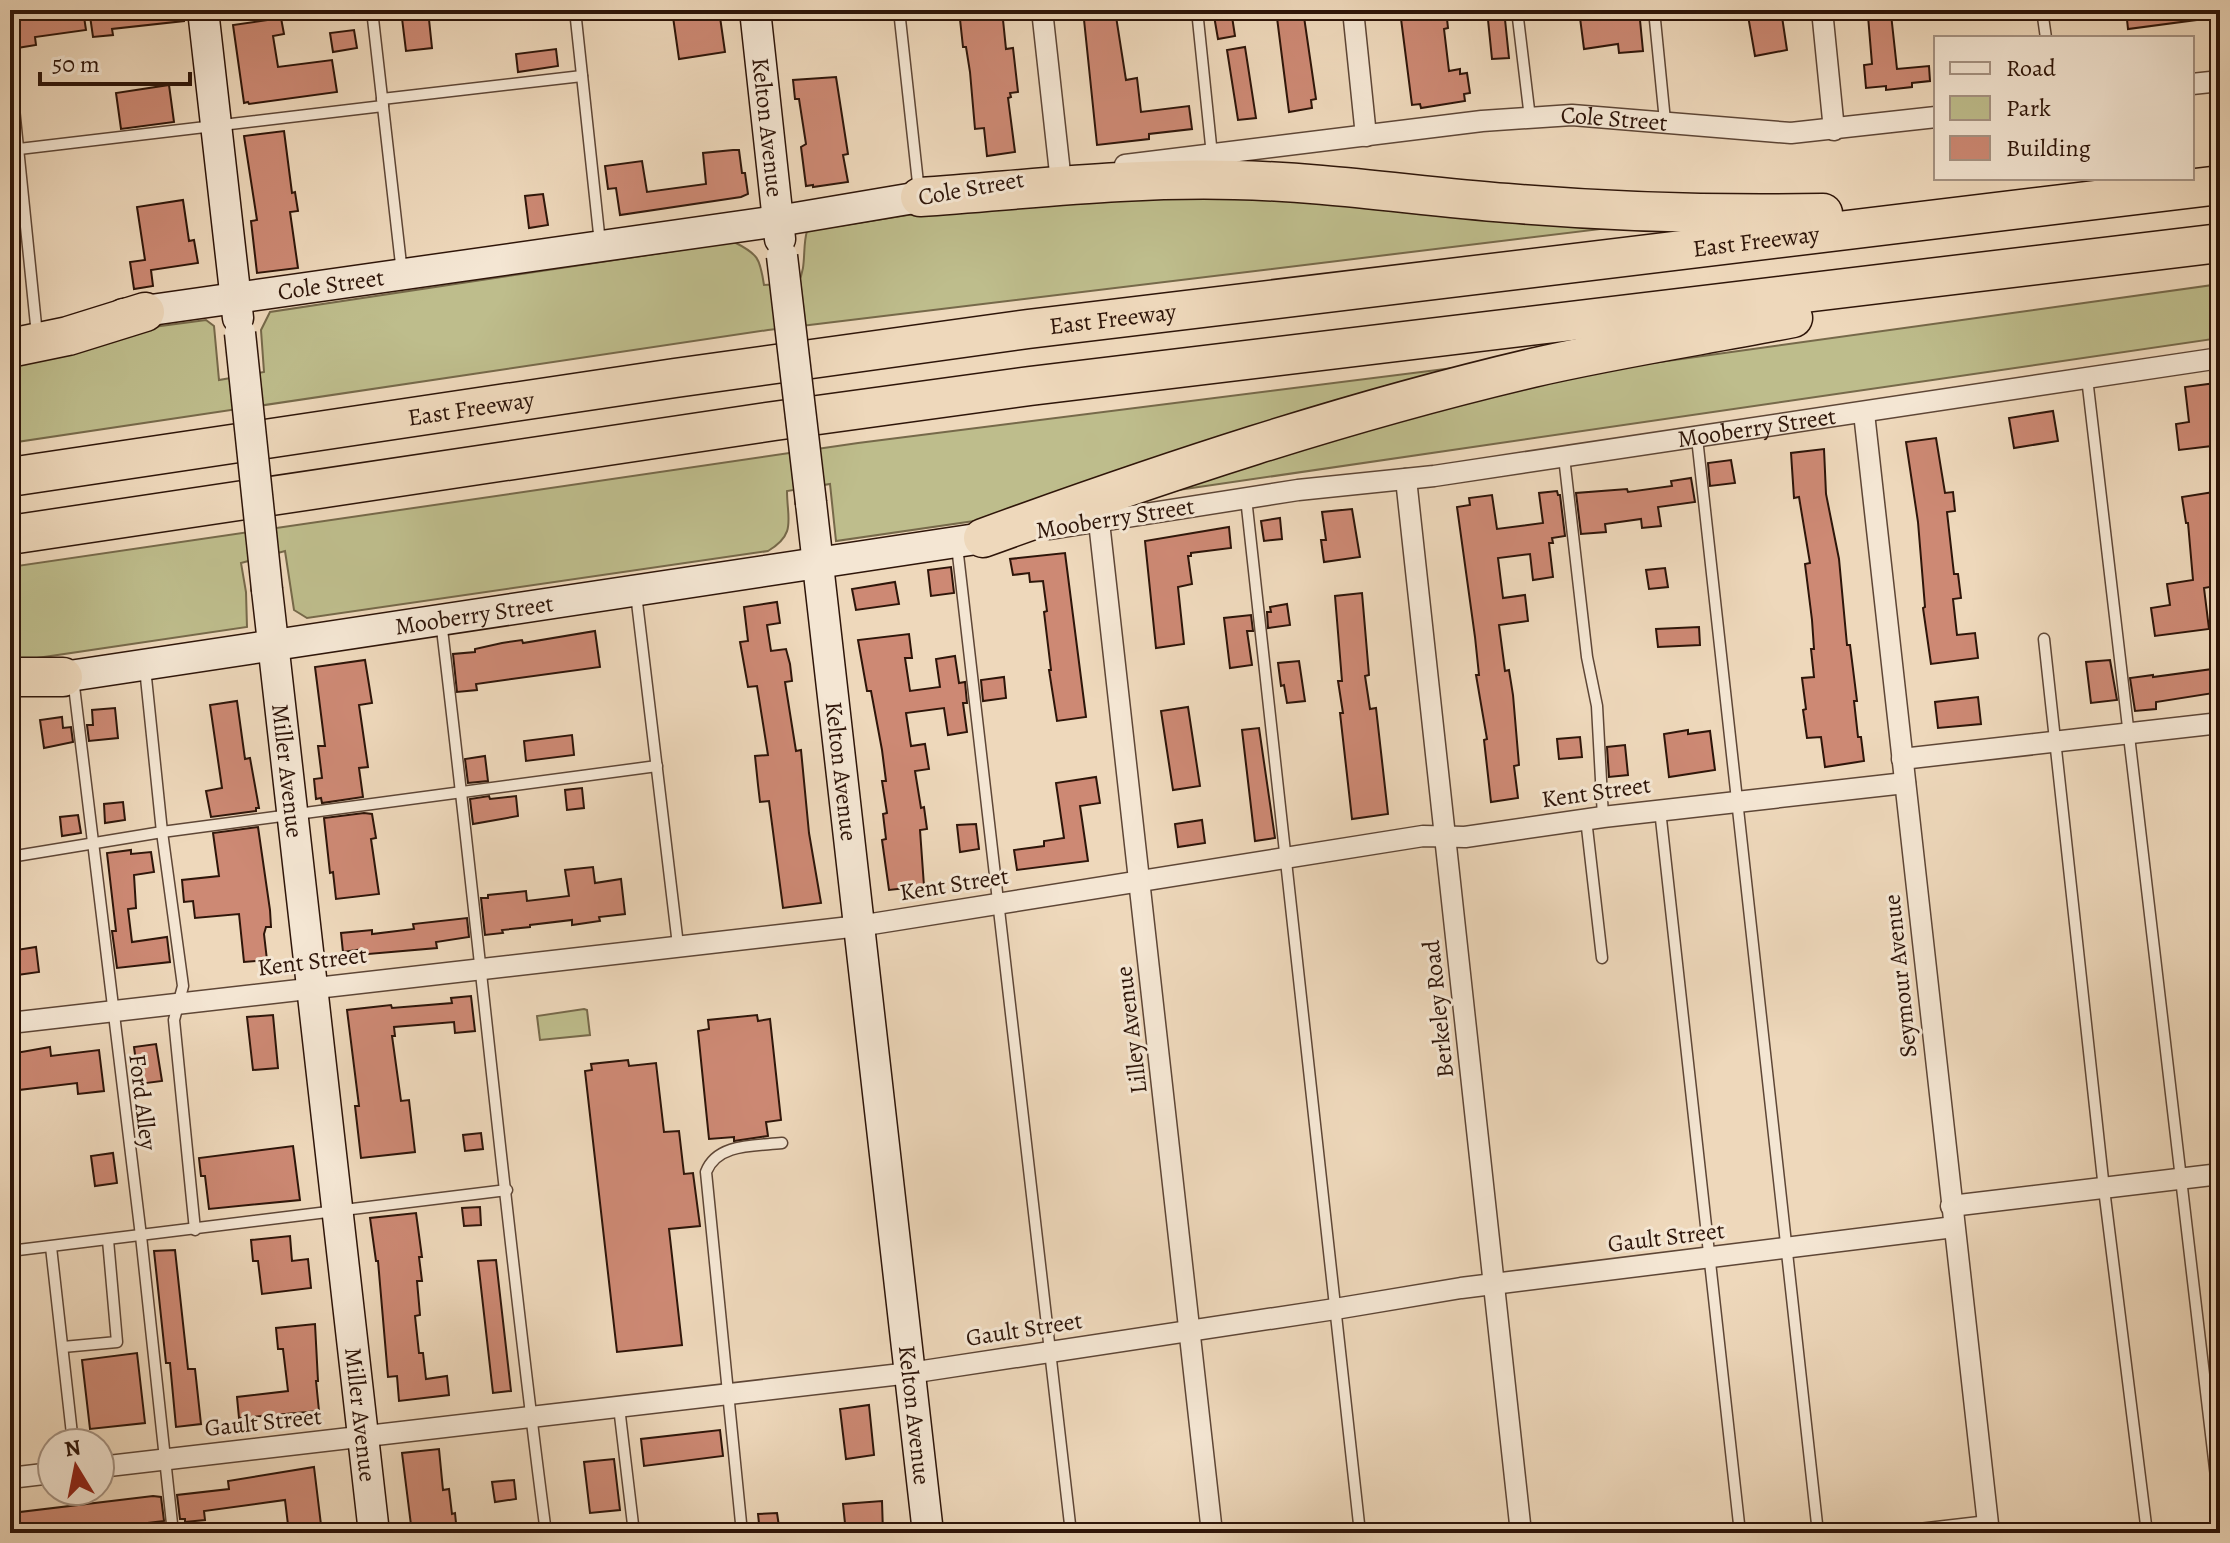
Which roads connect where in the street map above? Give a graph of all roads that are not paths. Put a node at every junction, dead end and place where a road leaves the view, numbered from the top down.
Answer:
1 (203, 10) edge
2 (372, 10) edge
3 (575, 10) edge
4 (755, 10) edge
5 (899, 10) edge
6 (1042, 10) edge
7 (1197, 10) edge
8 (1353, 10) edge
9 (1517, 10) edge
10 (1654, 10) edge
11 (1822, 10) edge
12 (2042, 10) edge
13 (2046, 36) edge
14 (10, 69) edge
15 (582, 76) junction
16 (2220, 81) edge
17 (2194, 84) edge
18 (383, 103) junction
19 (1934, 117) edge
20 (1530, 118) junction
21 (1665, 121) junction
22 (216, 126) junction
23 (1834, 130) junction
24 (1366, 136) junction
25 (16, 155) edge
26 (1212, 155) junction
27 (1060, 173) junction
28 (2203, 187) edge
29 (920, 197) junction
30 (2004, 210) junction
31 (778, 221) junction
32 (601, 245) junction
33 (2206, 245) edge
34 (2124, 255) junction
35 (402, 275) junction
36 (237, 300) junction
37 (145, 312) joint
38 (19, 334) edge
39 (2220, 358) edge
40 (2087, 378) junction
41 (1864, 413) junction
42 (1697, 438) junction
43 (1564, 457) junction
44 (10, 477) edge
45 (1406, 479) junction
46 (1246, 498) junction
47 (1099, 522) junction
48 (10, 535) edge
49 (970, 540) junction
50 (817, 562) junction
51 (636, 590) junction
52 (441, 620) junction
53 (2044, 639) dead end
54 (272, 645) junction
55 (144, 665) junction
56 (68, 676) junction
57 (10, 677) edge
58 (10, 685) edge
59 (2220, 723) edge
60 (2128, 733) junction
61 (2055, 741) junction
62 (1902, 759) junction
63 (657, 766) junction
64 (1905, 783) junction
65 (462, 792) junction
66 (1738, 801) junction
67 (1660, 810) junction
68 (292, 815) junction
69 (1595, 818) junction
70 (162, 832) junction
71 (1445, 836) junction
72 (93, 843) junction
73 (10, 857) edge
74 (1286, 858) junction
75 (1140, 881) junction
76 (998, 904) junction
77 (859, 926) junction
78 (678, 945) junction
79 (1602, 958) dead end
80 (482, 968) junction
81 (311, 988) junction
82 (178, 1003) junction
83 (114, 1011) junction
84 (10, 1023) edge
85 (782, 1143) dead end
86 (2220, 1174) edge
87 (2180, 1180) junction
88 (2104, 1189) junction
89 (507, 1190) junction
90 (1951, 1206) junction
91 (338, 1212) junction
92 (1954, 1227) junction
93 (195, 1230) junction
94 (141, 1236) junction
95 (108, 1240) junction
96 (51, 1247) junction
97 (1788, 1247) junction
98 (10, 1251) edge
99 (1708, 1258) junction
100 (1494, 1283) junction
101 (1335, 1309) junction
102 (1189, 1329) junction
103 (63, 1347) junction
104 (1050, 1352) junction
105 (910, 1373) junction
106 (728, 1394) junction
107 (619, 1407) junction
108 (531, 1418) junction
109 (71, 1427) edge
110 (363, 1437) junction
111 (163, 1459) junction
112 (116, 1465) edge
113 (36, 1475) edge
114 (10, 1478) edge
115 (2220, 1511) edge
116 (1988, 1527) edge
117 (173, 1533) edge
118 (374, 1533) edge
119 (546, 1533) edge
120 (634, 1533) edge
121 (742, 1533) edge
122 (928, 1533) edge
123 (1071, 1533) edge
124 (1212, 1533) edge
125 (1360, 1533) edge
126 (1521, 1533) edge
127 (1740, 1533) edge
128 (1818, 1533) edge
129 (1884, 1533) edge
130 (2147, 1533) edge

1 - 22 main road, Miller Avenue
2 - 18 lane
3 - 15 lane
4 - 31 main road, Kelton Avenue
5 - 29 lane
6 - 27 street
7 - 26 lane
8 - 24 street
9 - 20 lane
10 - 21 lane
11 - 23 street
12 - 13 lane
14 - 25 lane
15 - 18 lane
15 - 32 lane
16 - 17 street
18 - 22 lane
18 - 35 lane
19 - 23 street, Cole Street
20 - 21 street, Cole Street
20 - 24 street, Cole Street
21 - 23 street, Cole Street
22 - 25 lane
22 - 36 main road, Miller Avenue
24 - 26 street, Cole Street
25 - 38 lane
26 - 27 street, Cole Street
27 - 29 street, Cole Street
28 - 30 highway, East Freeway
29 - 30 highway
29 - 31 main road, Cole Street
30 - 44 highway, East Freeway
31 - 32 main road, Cole Street
31 - 50 main road, Kelton Avenue, bridge
32 - 35 main road, Cole Street
33 - 34 highway
34 - 48 highway
34 - 49 highway
35 - 36 main road, Cole Street
36 - 37 main road, Cole Street
36 - 54 main road, Miller Avenue, bridge
37 - 38 highway
39 - 40 street, Mooberry Street
40 - 41 street, Mooberry Street
40 - 60 lane
41 - 42 street, Mooberry Street
41 - 62 street, Seymour Avenue
42 - 43 street, Mooberry Street
42 - 66 lane
43 - 45 street, Mooberry Street
43 - 69 lane
45 - 46 street, Mooberry Street
45 - 71 street, Berkeley Road
46 - 47 street, Mooberry Street
46 - 74 lane
47 - 49 street, Mooberry Street
47 - 75 street, Lilley Avenue
49 - 50 main road, Mooberry Street
49 - 76 lane
50 - 51 main road, Mooberry Street
50 - 77 main road, Kelton Avenue
51 - 52 main road, Mooberry Street
51 - 63 lane
52 - 54 main road, Mooberry Street
52 - 65 lane
53 - 61 lane
54 - 55 main road, Mooberry Street
54 - 68 main road, Miller Avenue
55 - 56 main road, Mooberry Street
55 - 70 lane
56 - 57 highway
56 - 58 main road, Mooberry Street
56 - 72 lane, Ford Alley
59 - 60 street
60 - 61 street
60 - 87 lane
61 - 62 street
61 - 88 lane
62 - 64 street, Seymour Avenue
63 - 65 lane
63 - 78 lane
64 - 66 street, Kent Street
64 - 90 street, Seymour Avenue
65 - 68 lane
65 - 80 lane
66 - 67 street, Kent Street
66 - 97 lane
67 - 69 street, Kent Street
67 - 99 lane
68 - 70 lane
68 - 81 main road, Miller Avenue
69 - 71 street, Kent Street
69 - 79 lane
70 - 72 lane
70 - 82 lane
71 - 74 street, Kent Street
71 - 100 street, Berkeley Road
72 - 73 lane
72 - 83 lane, Ford Alley
74 - 75 street, Kent Street
74 - 101 lane
75 - 76 street, Kent Street
75 - 102 street, Lilley Avenue
76 - 77 street, Kent Street
76 - 104 lane
77 - 78 street, Kent Street
77 - 105 main road, Kelton Avenue
78 - 80 street, Kent Street
80 - 81 street, Kent Street
80 - 89 lane
81 - 82 street, Kent Street
81 - 91 main road, Miller Avenue
82 - 83 street, Kent Street
82 - 93 lane
83 - 84 street, Kent Street
83 - 94 lane, Ford Alley
85 - 106 lane
86 - 87 street
87 - 88 street
87 - 115 lane
88 - 90 street
88 - 130 lane
89 - 91 lane
89 - 108 lane
90 - 92 street, Seymour Avenue
91 - 93 lane
91 - 110 main road, Miller Avenue
92 - 97 street, Gault Street
92 - 116 street, Seymour Avenue
93 - 94 lane
94 - 95 lane
94 - 111 lane, Ford Alley
95 - 96 lane
95 - 103 lane
96 - 98 lane
96 - 103 lane
97 - 99 street, Gault Street
97 - 128 lane
99 - 100 street, Gault Street
99 - 127 lane
100 - 101 street, Gault Street
100 - 126 street, Berkeley Road
101 - 102 street, Gault Street
101 - 125 lane
102 - 104 street, Gault Street
102 - 124 street, Lilley Avenue
103 - 109 lane
104 - 105 street, Gault Street
104 - 123 lane
105 - 106 street, Gault Street
105 - 122 main road, Kelton Avenue
106 - 107 street, Gault Street
106 - 121 lane
107 - 108 street, Gault Street
107 - 120 lane
108 - 110 street, Gault Street
108 - 119 lane
110 - 111 street, Gault Street
110 - 118 main road, Miller Avenue
111 - 112 street, Gault Street
111 - 117 lane, Ford Alley
113 - 114 street
116 - 129 lane

